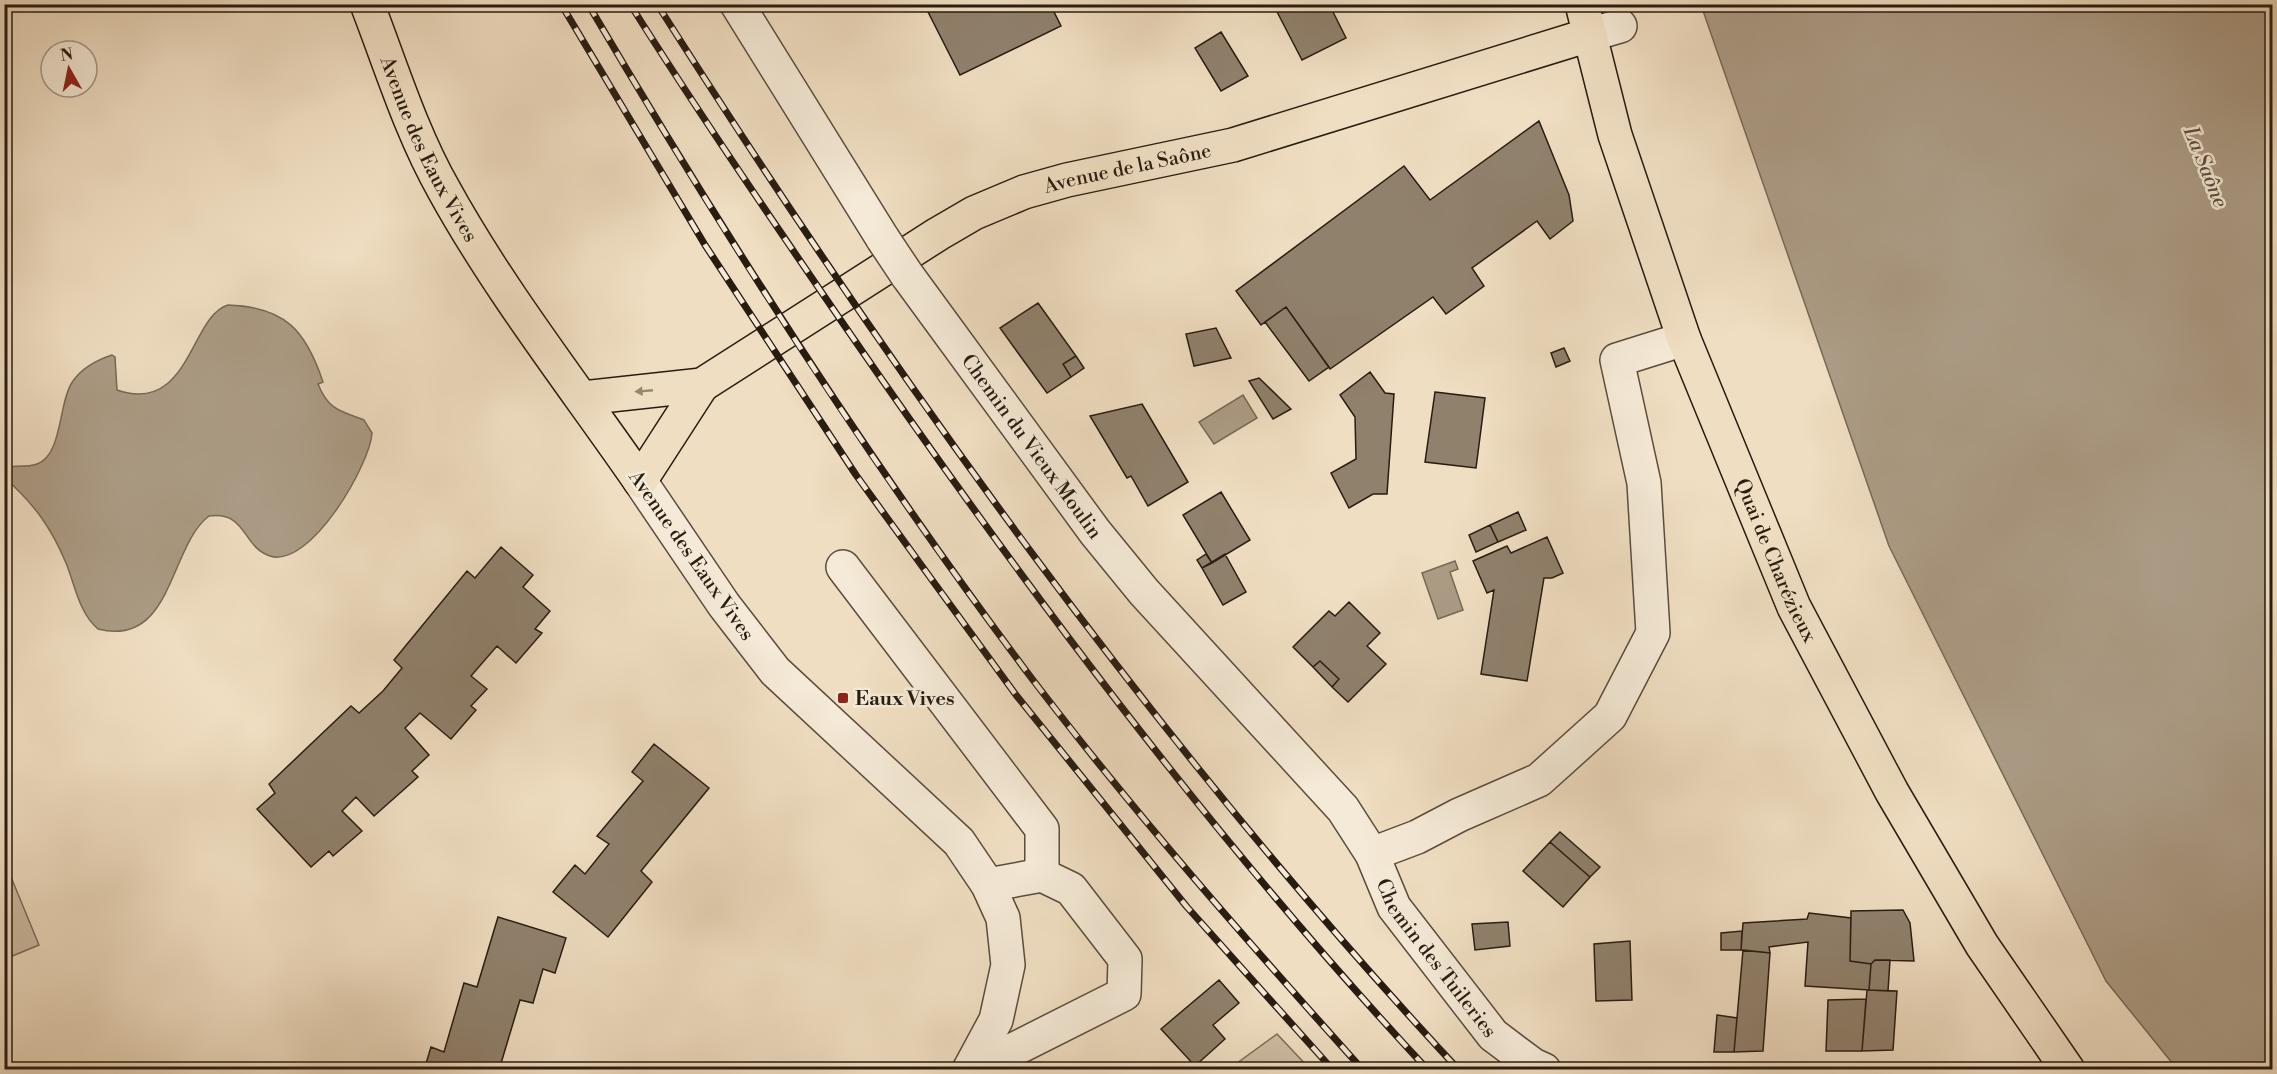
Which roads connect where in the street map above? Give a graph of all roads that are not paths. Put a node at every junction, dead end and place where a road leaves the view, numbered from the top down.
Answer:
1 (367, 4) edge
2 (737, 4) edge
3 (1585, 20) edge
4 (1620, 26) dead end
5 (1684, 339) junction
6 (702, 385) junction
7 (583, 398) junction
8 (640, 481) junction
9 (843, 567) dead end
10 (1372, 854) junction
11 (1042, 876) junction
12 (988, 885) junction
13 (2068, 1069) edge
14 (971, 1070) edge
15 (1544, 1070) edge
16 (2062, 1070) edge

1 - 7 main road, Avenue des Eaux Vives
2 - 10 street, Chemin du Vieux Moulin, bridge
3 - 4 street
3 - 5 main road, Quai de Charézieux
3 - 6 main road, Avenue de la Saône
5 - 10 street
5 - 13 main road, Quai de Charézieux
6 -> 7 main road, Avenue de la Saône
6 - 8 main road, Avenue de la Saône
7 - 8 main road, Avenue des Eaux Vives
8 - 12 street, Avenue des Eaux Vives
9 - 11 street
10 - 15 street, Chemin des Tuileries
11 - 12 street
11 - 14 street
12 - 14 street, Avenue des Eaux Vives
13 - 16 street

